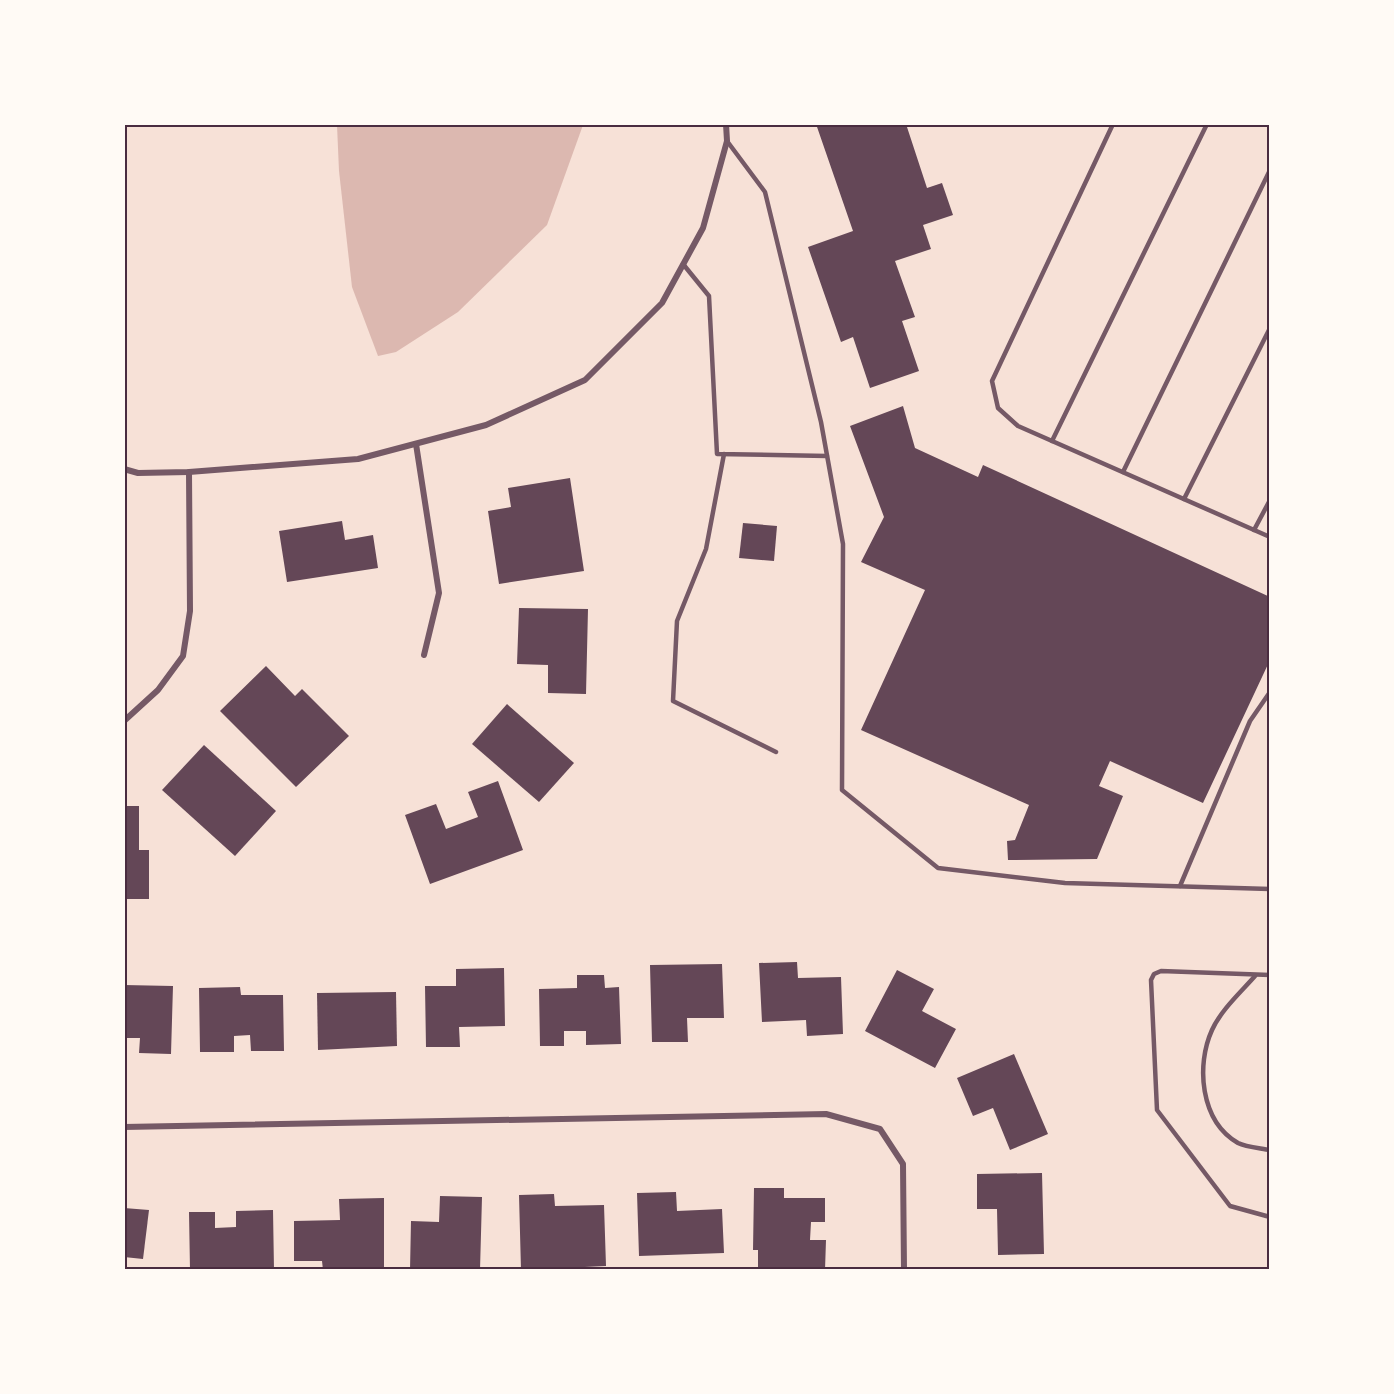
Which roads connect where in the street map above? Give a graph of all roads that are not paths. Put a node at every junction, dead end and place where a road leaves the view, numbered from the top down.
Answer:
1 (726, 124) edge
2 (1113, 124) edge
3 (1208, 124) edge
4 (727, 141) junction
5 (1269, 170) edge
6 (683, 264) junction
7 (1269, 328) edge
8 (1052, 441) junction
9 (416, 444) junction
10 (724, 454) junction
11 (827, 456) junction
12 (124, 469) edge
13 (189, 472) junction
14 (1123, 472) junction
15 (1184, 499) junction
16 (1269, 500) edge
17 (1254, 530) junction
18 (1269, 537) edge
19 (424, 655) dead end
20 (1269, 692) edge
21 (124, 721) edge
22 (776, 752) dead end
23 (1180, 886) junction
24 (1269, 889) edge
25 (1269, 975) edge
26 (1255, 976) junction
27 (124, 1127) edge
28 (1269, 1150) edge
29 (1269, 1217) edge
30 (904, 1269) edge

1 - 4 street
2 - 8 lane
3 - 8 lane
4 - 6 street
4 - 11 lane
5 - 14 lane
6 - 9 street
6 - 10 lane
7 - 15 lane
8 - 14 lane
9 - 13 street
9 - 19 street
10 - 11 lane
10 - 22 lane
11 - 23 lane
12 - 13 street
13 - 21 street
14 - 15 lane
15 - 17 lane
16 - 17 lane
17 - 18 lane
20 - 23 lane
23 - 24 lane
25 - 26 lane
26 - 28 lane
26 - 29 lane
27 - 30 street

